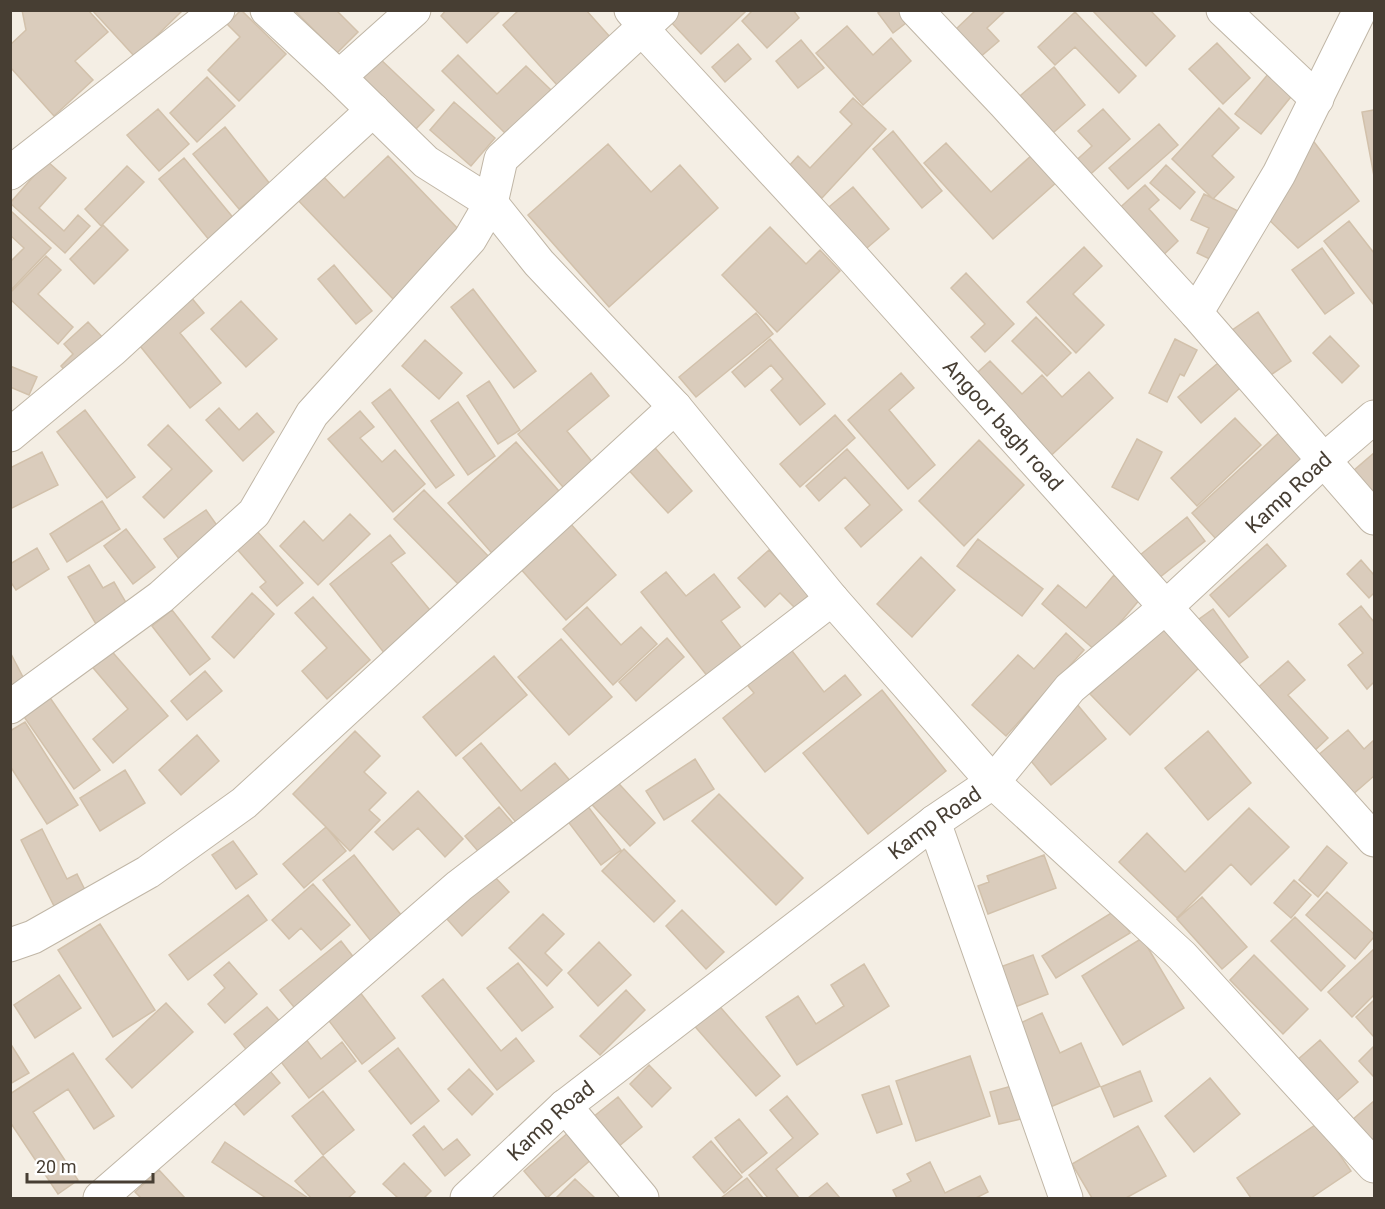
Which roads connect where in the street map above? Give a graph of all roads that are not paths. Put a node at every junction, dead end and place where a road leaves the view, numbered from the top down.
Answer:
1 (218, 10) edge
2 (267, 10) edge
3 (414, 10) edge
4 (916, 10) edge
5 (1223, 10) edge
6 (1360, 10) edge
7 (645, 17) edge
8 (339, 77) junction
9 (1317, 99) junction
10 (373, 110) junction
11 (10, 173) edge
12 (491, 203) junction
13 (1196, 313) junction
14 (675, 406) junction
15 (1374, 417) edge
16 (10, 435) edge
17 (1323, 461) junction
18 (1374, 518) edge
19 (832, 599) junction
20 (1167, 606) junction
21 (10, 707) edge
22 (993, 783) junction
23 (934, 822) junction
24 (1374, 840) edge
25 (10, 945) edge
26 (565, 1106) junction
27 (1374, 1166) edge
28 (100, 1198) edge
29 (467, 1198) edge
30 (642, 1198) edge
31 (1066, 1198) edge

1 - 11 street
2 - 8 street
3 - 8 street
4 - 13 street
5 - 9 street
6 - 9 street
7 - 12 street
7 - 20 street, Angoor bagh road
8 - 10 street
9 - 13 street
10 - 12 street
10 - 16 street
12 - 14 street
12 - 21 street
13 - 17 street
14 - 19 street
14 - 25 street
15 - 17 street, Kamp Road
17 - 18 street
17 - 20 street, Kamp Road
19 - 22 street
19 - 28 street
20 - 22 street, Kamp Road
20 - 24 street, Angoor bagh road
22 - 23 street, Kamp Road
22 - 27 street
23 - 26 street, Kamp Road
23 - 31 street
26 - 29 street, Kamp Road
26 - 30 street

